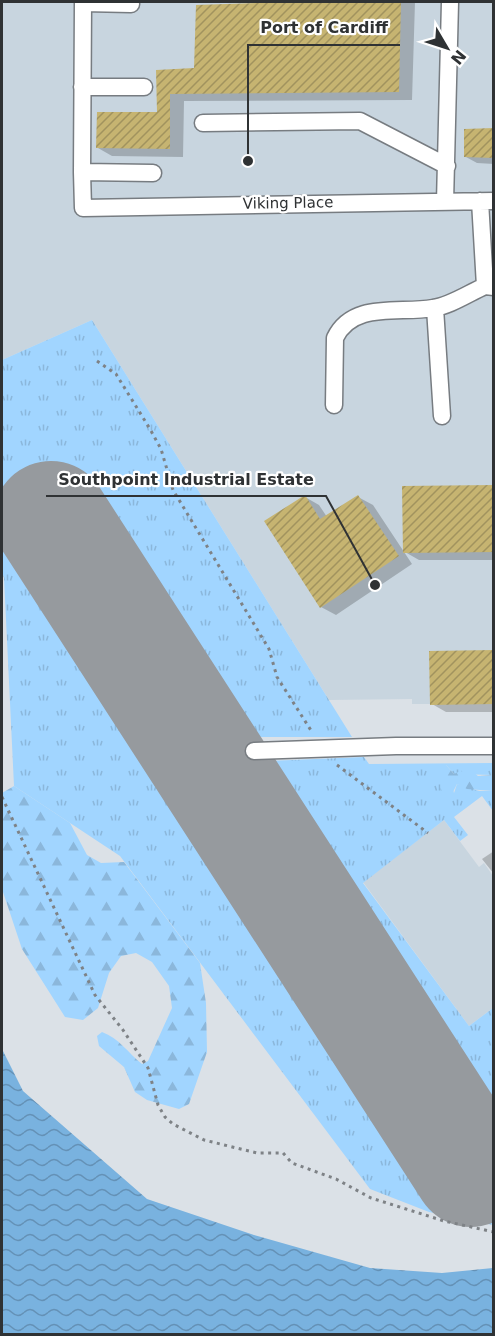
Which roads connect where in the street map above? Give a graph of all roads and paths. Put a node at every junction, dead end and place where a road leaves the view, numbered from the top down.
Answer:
1 (450, 2) edge
2 (131, 4) dead end
3 (82, 87) junction
4 (144, 87) dead end
5 (203, 123) dead end
6 (447, 166) junction
7 (82, 172) junction
8 (153, 172) dead end
9 (487, 201) edge
10 (445, 202) junction
11 (489, 287) edge
12 (435, 308) junction
13 (97, 361) dead end
14 (334, 405) dead end
15 (442, 416) dead end
16 (494, 746) edge
17 (323, 749) junction
18 (254, 751) dead end
19 (2, 797) edge
20 (428, 833) dead end
21 (494, 1232) edge

1 - 6 street
2 - 3 street
3 - 4 street
3 - 7 street
5 - 6 street
6 - 10 street
7 - 8 street
7 - 10 street, Viking Place
9 - 10 street, Viking Place
9 - 11 street
11 - 12 street
12 - 14 street
12 - 15 street
13 - 17 path
16 - 17 street
17 - 18 street
17 - 20 path
19 - 21 path

